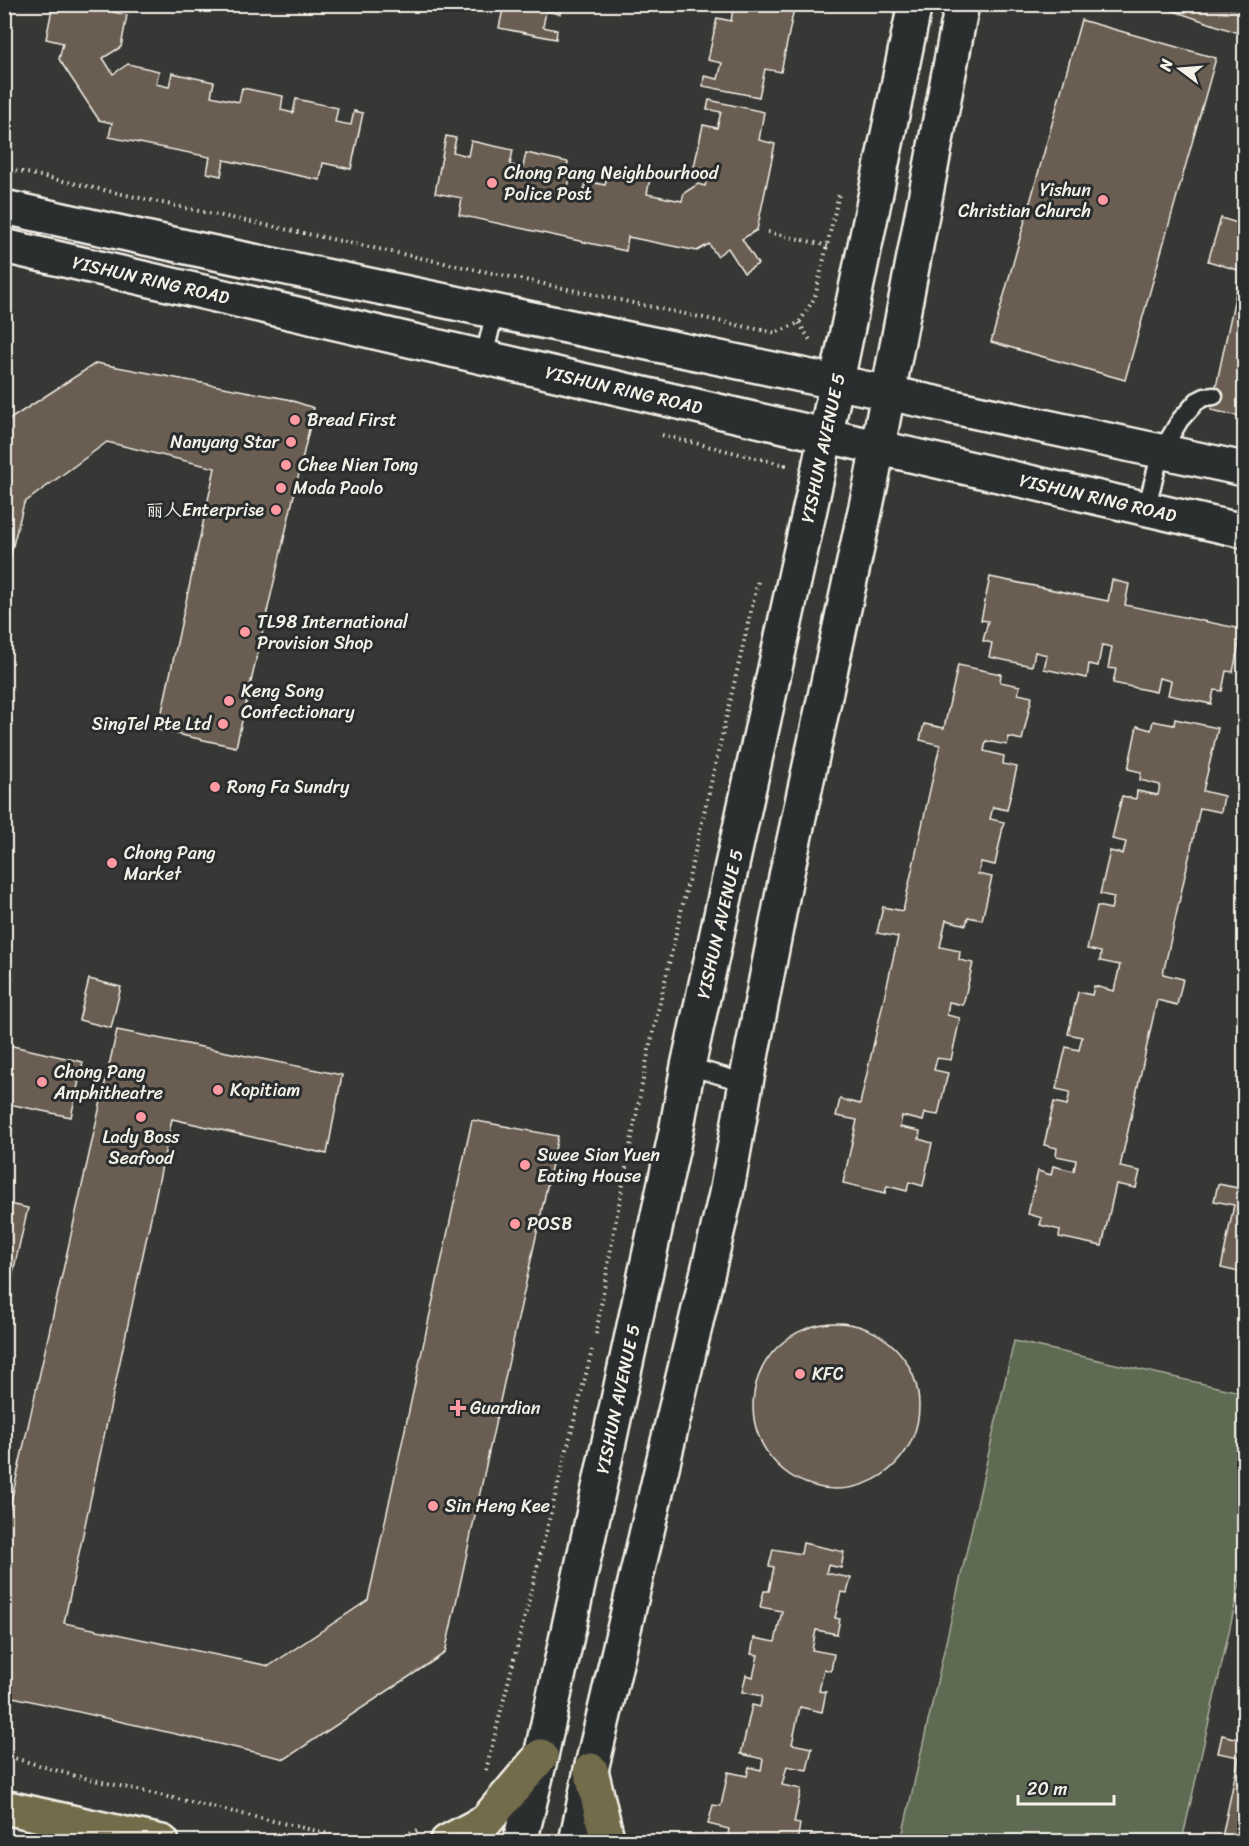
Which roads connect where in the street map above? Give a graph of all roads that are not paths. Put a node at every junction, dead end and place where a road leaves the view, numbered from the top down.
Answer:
1 (915, 4) edge
2 (962, 4) edge
3 (4, 207) edge
4 (4, 246) edge
5 (495, 312) junction
6 (484, 357) junction
7 (836, 382) junction
8 (888, 393) junction
9 (1214, 396) dead end
10 (825, 436) junction
11 (878, 448) junction
12 (1161, 452) junction
13 (1245, 469) edge
14 (1146, 508) junction
15 (1245, 531) edge
16 (688, 1066) junction
17 (746, 1083) junction
18 (541, 1756) junction
19 (591, 1770) junction
20 (4, 1807) edge
21 (437, 1835) edge
22 (162, 1842) edge
23 (520, 1842) edge
24 (576, 1842) edge
25 (608, 1842) edge

1 - 7 main road, YISHUN AVENUE 5
2 - 8 main road
3 - 5 main road
4 - 6 main road, YISHUN RING ROAD
5 - 6 lane
5 - 7 main road
6 - 10 main road, YISHUN RING ROAD
7 - 8 main road
7 - 10 main road, YISHUN AVENUE 5
8 - 11 main road
8 - 12 main road
9 - 12 lane
10 - 11 main road, YISHUN RING ROAD
10 - 16 main road, YISHUN AVENUE 5
11 - 14 main road, YISHUN RING ROAD
11 - 17 main road
12 - 13 main road
12 - 14 lane
14 - 15 main road, YISHUN RING ROAD
16 - 17 lane
16 - 18 main road, YISHUN AVENUE 5
17 - 19 main road
18 - 21 main road
18 - 23 main road, YISHUN AVENUE 5
19 - 24 main road
19 - 25 main road
20 - 22 main road

